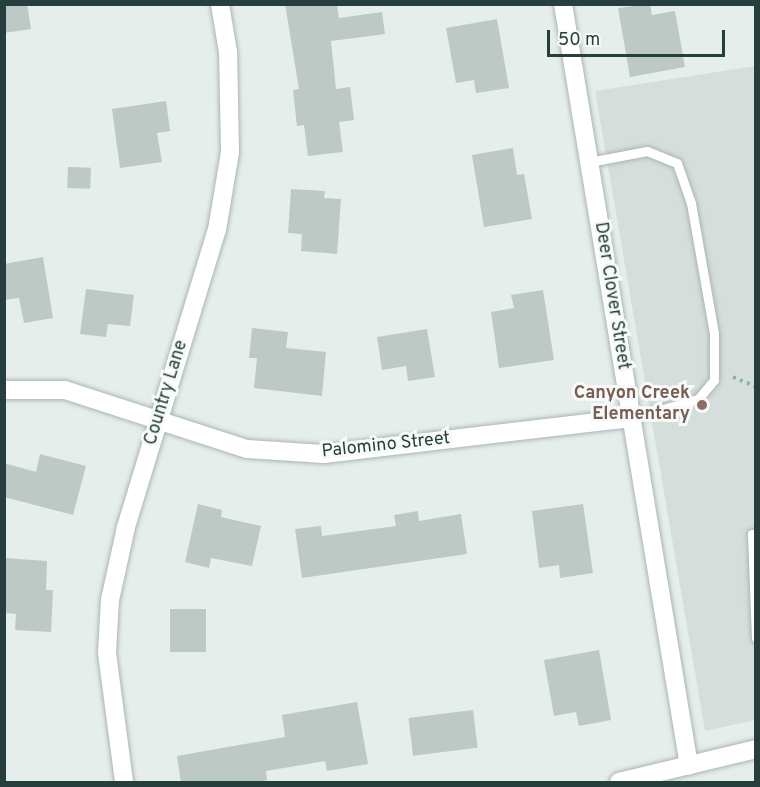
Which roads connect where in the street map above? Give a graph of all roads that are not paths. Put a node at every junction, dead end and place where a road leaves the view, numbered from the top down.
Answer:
1 (220, 4) edge
2 (563, 4) edge
3 (589, 162) junction
4 (4, 390) edge
5 (631, 418) junction
6 (159, 421) junction
7 (756, 534) edge
8 (756, 638) edge
9 (756, 749) edge
10 (689, 766) junction
11 (124, 783) edge
12 (619, 783) edge

1 - 6 street, Country Lane
2 - 3 street, Deer Clover Street
3 - 5 street, Deer Clover Street
3 - 5 lane
4 - 6 street, Palomino Street
5 - 6 street, Palomino Street
5 - 10 street, Deer Clover Street
6 - 11 street, Country Lane
7 - 8 lane
9 - 10 street
10 - 12 street

